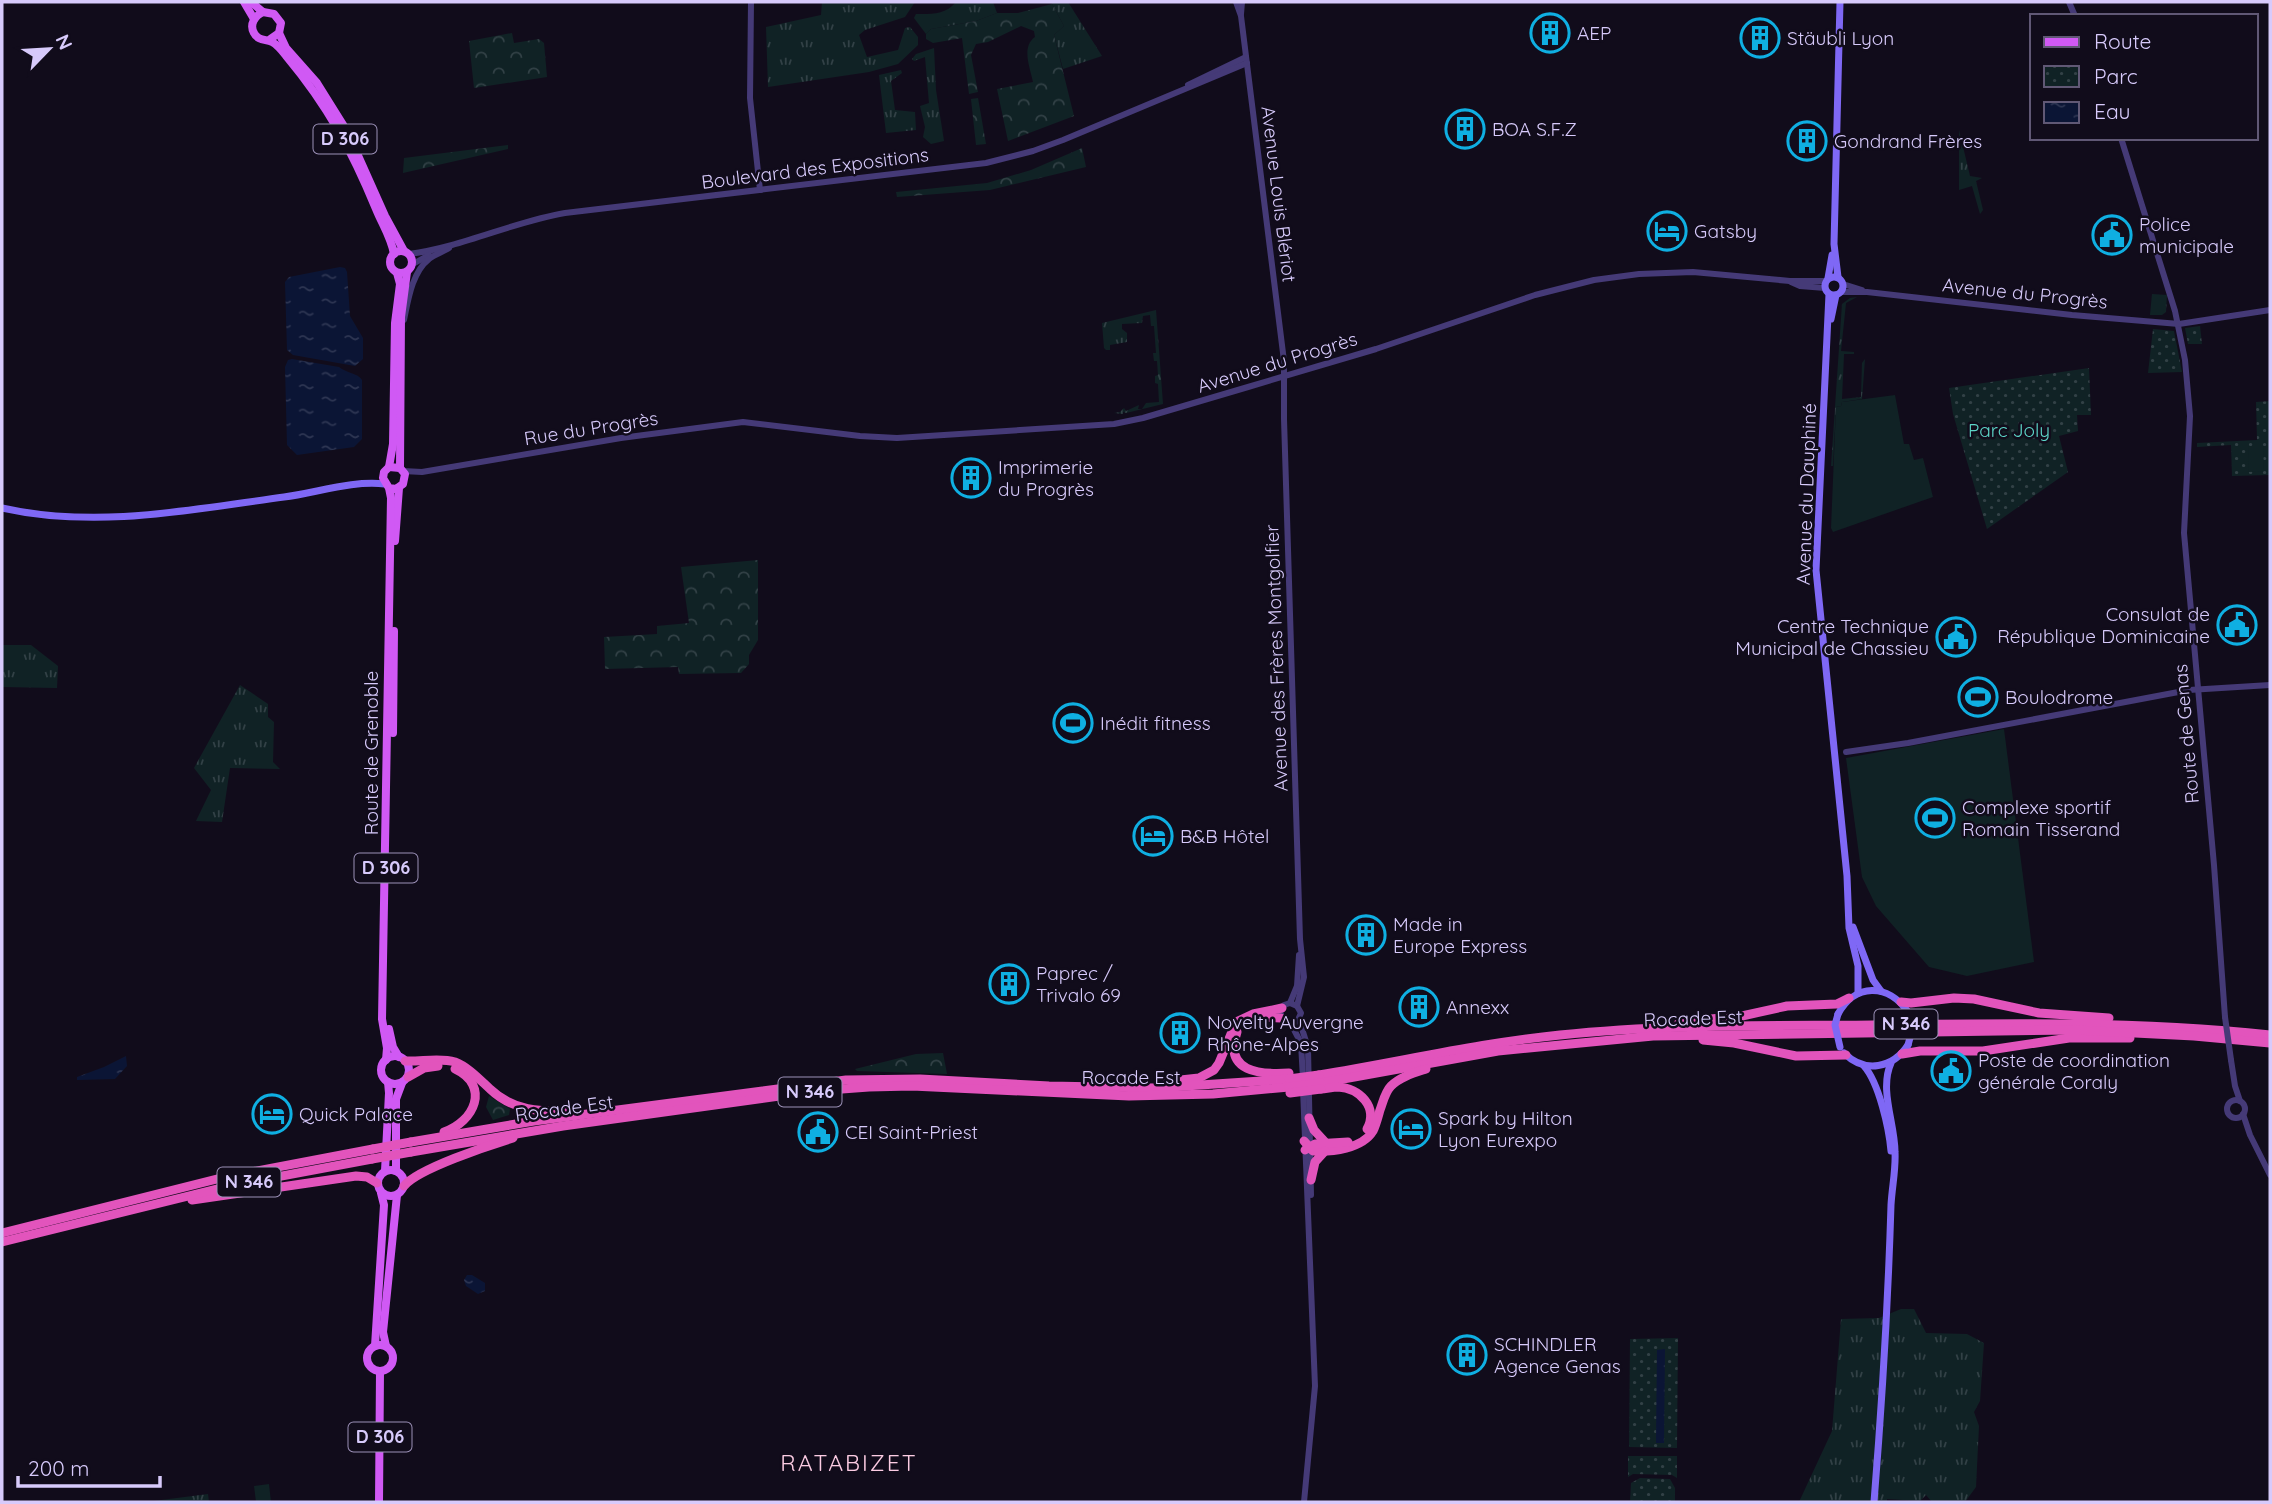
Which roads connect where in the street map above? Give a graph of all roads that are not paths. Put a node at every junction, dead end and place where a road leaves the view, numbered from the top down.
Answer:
1 (244, 2) edge
2 (251, 2) edge
3 (751, 2) edge
4 (1236, 2) edge
5 (1242, 2) edge
6 (1840, 2) edge
7 (263, 12) junction
8 (1241, 16) junction
9 (254, 19) junction
10 (279, 33) junction
11 (269, 40) junction
12 (1246, 60) junction
13 (2122, 140) edge
14 (760, 190) junction
15 (460, 243) junction
16 (407, 253) junction
17 (394, 254) junction
18 (413, 264) junction
19 (402, 273) junction
20 (1833, 286) junction
21 (2270, 310) edge
22 (2179, 324) junction
23 (401, 331) junction
24 (1284, 376) junction
25 (766, 424) joint
26 (389, 467) junction
27 (401, 469) junction
28 (422, 472) junction
29 (386, 482) junction
30 (402, 485) junction
31 (2, 508) edge
32 (2270, 685) edge
33 (2197, 689) junction
34 (1846, 752) dead end
35 (1848, 906) junction
36 (1881, 991) junction
37 (1853, 996) junction
38 (1901, 1002) junction
39 (1287, 1009) junction
40 (1299, 1019) junction
41 (1291, 1024) junction
42 (2182, 1027) junction
43 (1631, 1029) junction
44 (2270, 1035) edge
45 (1653, 1036) junction
46 (2194, 1036) junction
47 (2270, 1043) edge
48 (1902, 1054) junction
49 (1846, 1055) junction
50 (402, 1059) junction
51 (386, 1060) junction
52 (1445, 1061) junction
53 (1891, 1063) junction
54 (1864, 1066) junction
55 (1320, 1079) junction
56 (405, 1080) junction
57 (387, 1082) junction
58 (1289, 1083) junction
59 (2235, 1086) junction
60 (1096, 1088) junction
61 (2240, 1101) junction
62 (2230, 1102) junction
63 (615, 1110) junction
64 (2243, 1114) junction
65 (1310, 1118) junction
66 (2234, 1118) junction
67 (563, 1126) junction
68 (2249, 1135) junction
69 (1306, 1146) junction
70 (411, 1147) junction
71 (1325, 1147) junction
72 (372, 1154) junction
73 (385, 1171) junction
74 (396, 1171) junction
75 (1893, 1173) junction
76 (2270, 1175) edge
77 (1311, 1180) junction
78 (377, 1183) junction
79 (404, 1186) junction
80 (381, 1193) junction
81 (397, 1195) junction
82 (128, 1210) junction
83 (1310, 1222) junction
84 (2, 1233) edge
85 (2, 1242) edge
86 (375, 1346) junction
87 (386, 1346) junction
88 (380, 1372) junction
89 (379, 1502) edge
90 (1304, 1502) edge
91 (1874, 1502) edge

1 - 9 main road
2 - 7 main road
3 - 14 street
4 - 8 street, Avenue Louis Blériot
5 - 8 street, Avenue Louis Blériot
6 - 20 main road, Avenue du Dauphiné
7 - 9 main road
7 - 10 main road
8 - 12 street, Avenue Louis Blériot
9 - 11 main road
10 - 11 main road
10 - 16 main road, D 306
11 - 17 main road, D 306
12 - 14 street, Boulevard des Expositions
12 - 24 street, Avenue Louis Blériot
13 - 22 street, Route de Genas
14 - 15 street, Boulevard des Expositions
15 - 16 street, Boulevard des Expositions
15 - 18 street, Boulevard des Expositions
15 - 23 street, Boulevard des Expositions
16 - 17 main road
16 - 18 main road
17 - 19 main road
18 - 19 main road
19 - 23 main road
19 - 26 main road
20 - 22 street, Avenue du Progrès
20 - 24 street, Avenue du Progrès
20 - 35 main road, Avenue du Dauphiné
21 - 22 street, Avenue du Progrès
22 - 33 street, Route de Genas
23 - 27 main road
24 - 25 street, Avenue du Progrès
24 - 39 street, Avenue des Frères Montgolfier
25 - 28 street, Rue du Progrès
26 - 27 main road
26 - 29 main road
27 - 28 street, Rue du Progrès
27 - 30 main road, Route de Grenoble
28 - 30 street, Rue du Progrès
29 - 30 main road
29 - 31 main road
29 - 51 main road, Route de Grenoble / D 306
30 - 50 main road, Route de Grenoble / D 306
32 - 33 street
33 - 34 street
33 - 59 street, Route de Genas, bridge
35 - 36 main road, Avenue du Dauphiné
35 - 37 main road, Avenue du Dauphiné
36 - 37 main road
36 - 38 main road
37 - 43 highway
37 - 49 main road, bridge
38 - 42 highway
38 - 48 main road, bridge
39 - 40 street, Avenue des Frères Montgolfier
39 - 41 street
39 - 58 highway
39 - 60 highway
40 - 41 street
40 - 65 street, Avenue des Frères Montgolfier
41 - 69 street, Avenue des Frères Montgolfier
42 - 43 highway, Rocade Est / N 346
42 - 44 highway, Rocade Est / N 346
43 - 55 highway, Rocade Est / N 346
45 - 46 highway, Rocade Est / N 346
45 - 49 highway
45 - 52 highway, Rocade Est / N 346
46 - 47 highway, Rocade Est / N 346
46 - 48 highway
48 - 53 main road
49 - 54 main road
50 - 51 main road
50 - 56 main road
50 - 63 highway
51 - 57 main road
52 - 55 highway, Rocade Est / N 346
52 - 71 highway
53 - 54 main road
53 - 75 main road
54 - 75 main road
55 - 58 highway, Rocade Est / N 346, bridge
55 - 58 highway
55 - 71 highway
56 - 57 main road
56 - 70 highway
56 - 74 main road
57 - 73 main road
58 - 60 highway, Rocade Est / N 346
58 - 67 highway, Rocade Est / N 346
59 - 61 street, Route de Genas
59 - 62 street
60 - 63 highway, Rocade Est / N 346
61 - 62 street
61 - 64 street
62 - 66 street
63 - 70 highway, Rocade Est / N 346
64 - 66 street
64 - 68 street
65 - 69 street, Avenue des Frères Montgolfier
65 - 71 highway
66 - 68 street
67 - 70 highway, Rocade Est / N 346
67 - 79 highway
68 - 76 street
69 - 71 highway
69 - 77 street, Avenue des Frères Montgolfier
69 - 83 street, Avenue des Frères Montgolfier
70 - 72 highway, Rocade Est / N 346, bridge
71 - 77 highway
72 - 82 highway, Rocade Est / N 346
72 - 84 highway, Rocade Est / N 346
73 - 74 main road
73 - 78 main road
74 - 79 main road
75 - 91 main road
77 - 83 street, Avenue des Frères Montgolfier
78 - 80 main road
78 - 82 highway
79 - 81 main road
80 - 81 main road
80 - 86 main road
81 - 87 main road
82 - 85 highway, Rocade Est / N 346
83 - 90 street, Avenue des Frères Montgolfier
86 - 87 main road
86 - 88 main road
87 - 88 main road
88 - 89 main road, D 306

